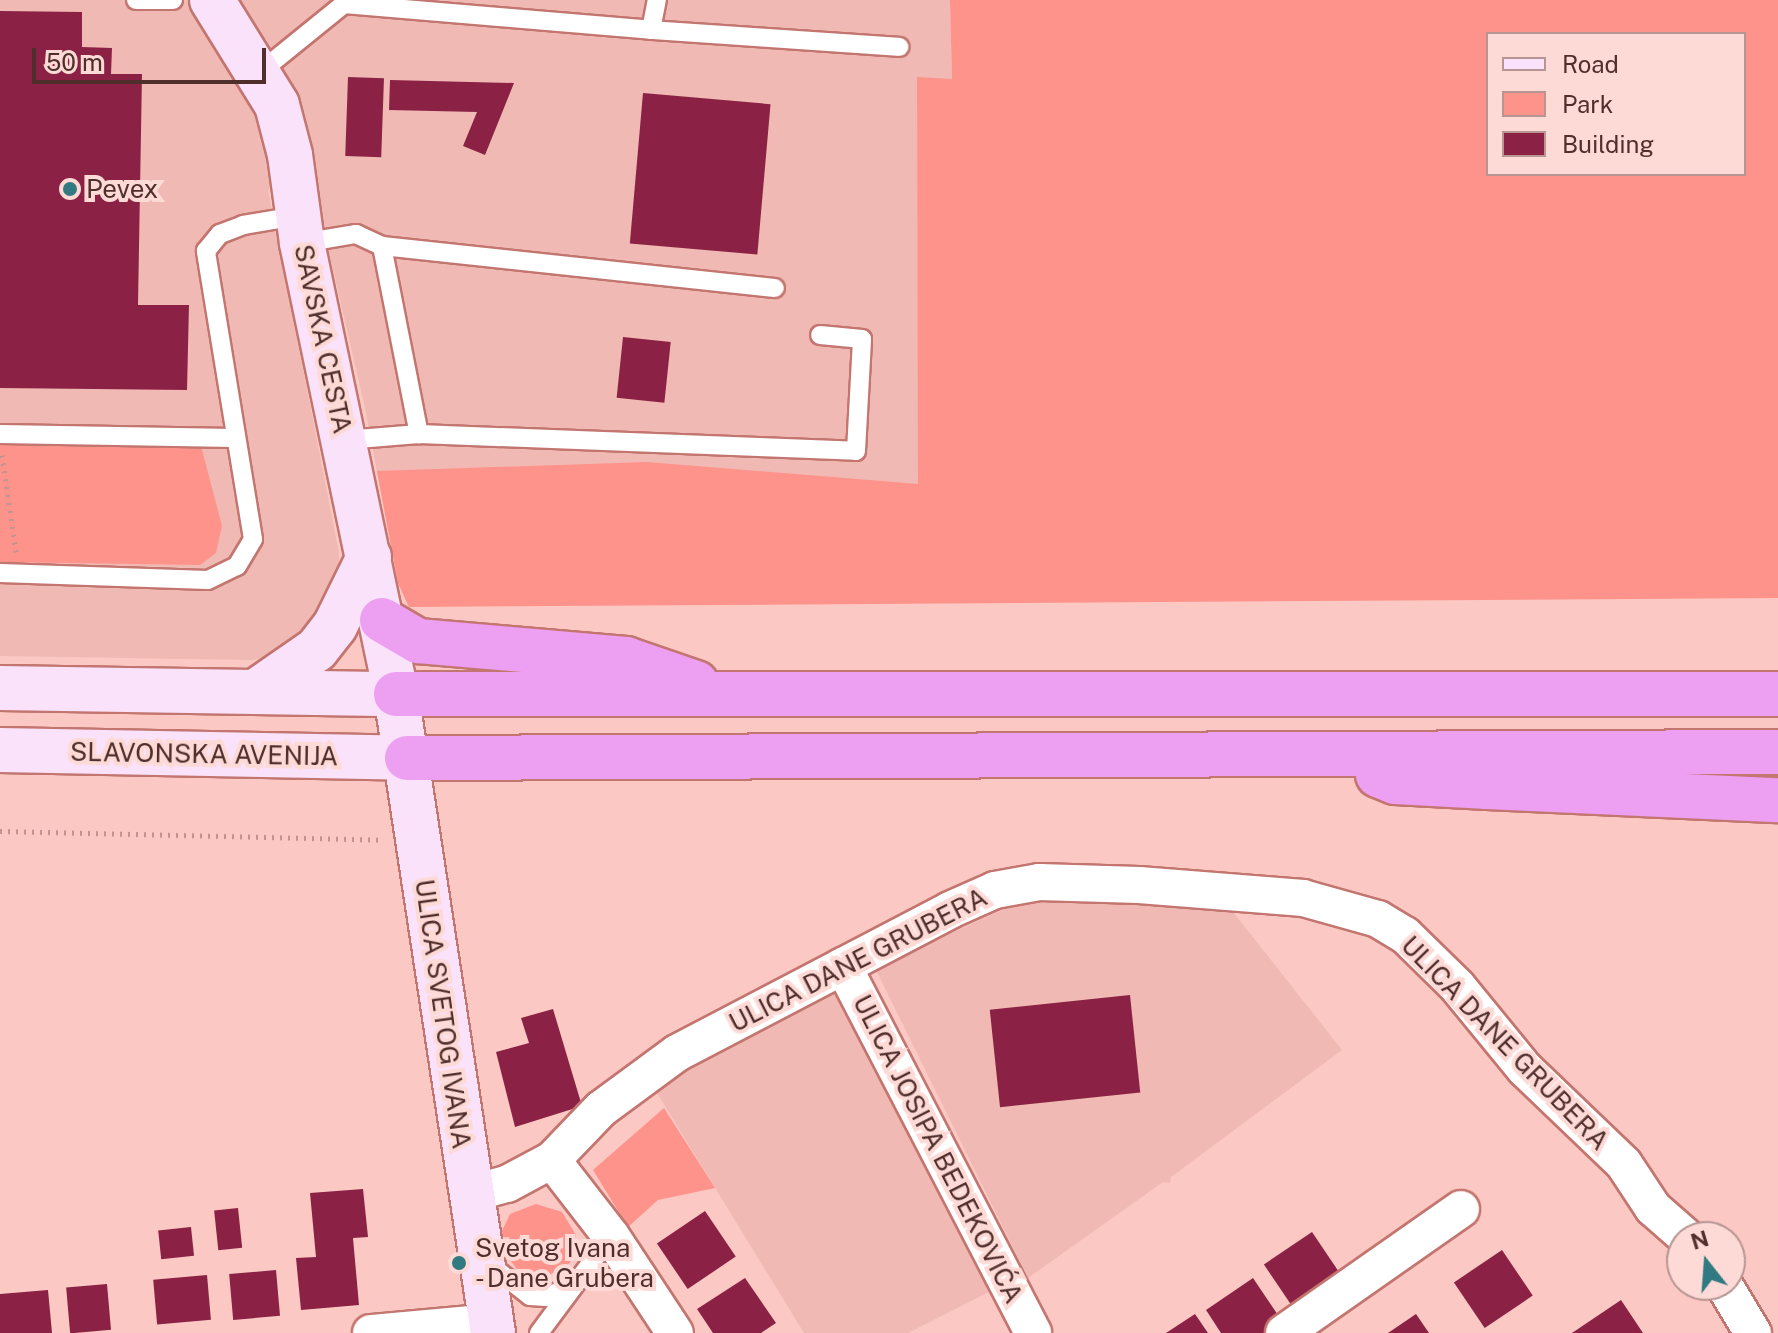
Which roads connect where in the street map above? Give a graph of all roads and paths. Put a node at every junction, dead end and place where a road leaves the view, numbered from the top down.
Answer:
1 (136, 0) edge
2 (173, 0) edge
3 (212, 0) edge
4 (657, 0) edge
5 (651, 30) junction
6 (899, 47) dead end
7 (260, 72) junction
8 (300, 230) junction
9 (382, 246) junction
10 (775, 288) dead end
11 (820, 335) dead end
12 (0, 434) edge
13 (419, 434) junction
14 (234, 438) junction
15 (345, 440) junction
16 (369, 557) junction
17 (0, 573) edge
18 (19, 573) junction
19 (382, 620) junction
20 (0, 688) edge
21 (255, 692) junction
22 (396, 694) junction
23 (1778, 694) edge
24 (723, 695) junction
25 (0, 750) edge
26 (1778, 752) edge
27 (1328, 754) junction
28 (407, 758) junction
29 (1778, 800) edge
30 (0, 831) edge
31 (391, 840) dead end
32 (843, 966) junction
33 (552, 1160) junction
34 (469, 1194) junction
35 (1461, 1209) dead end
36 (1668, 1221) edge
37 (611, 1236) junction
38 (479, 1253) junction
39 (576, 1285) junction
40 (1734, 1301) edge
41 (492, 1328) edge
42 (371, 1333) edge
43 (539, 1333) edge
44 (675, 1333) edge
45 (1033, 1333) edge
46 (1284, 1333) edge
47 (1753, 1333) edge

1 - 2 lane
3 - 7 street, SAVSKA CESTA
4 - 5 lane
5 - 6 lane
5 - 7 lane
7 - 8 street, SAVSKA CESTA
8 - 9 lane
8 - 14 lane
8 - 15 street, SAVSKA CESTA
9 - 10 lane
9 - 13 lane
11 - 13 lane
12 - 14 lane
12 - 18 path
13 - 15 lane
14 - 18 lane
15 - 16 street, SAVSKA CESTA
16 - 19 street, SAVSKA CESTA
16 - 21 street
17 - 18 lane
19 - 22 street, SAVSKA CESTA
19 - 24 highway
20 - 21 street
21 - 22 street
22 - 24 highway
22 - 28 street, ULICA SVETOG IVANA
23 - 24 highway
25 - 28 street, SLAVONSKA AVENIJA
26 - 27 highway
27 - 28 highway
27 - 29 highway
28 - 34 street, ULICA SVETOG IVANA
30 - 31 path
32 - 33 street, ULICA DANE GRUBERA
32 - 36 street, ULICA DANE GRUBERA
32 - 45 street, ULICA JOSIPA BEDEKOVIĆA
33 - 34 street, ULICA DANE GRUBERA
33 - 37 street
34 - 38 street, ULICA SVETOG IVANA
35 - 46 street
37 - 39 lane
37 - 44 street
38 - 39 lane
38 - 41 street, ULICA SVETOG IVANA
39 - 43 lane
40 - 47 street
41 - 42 street

